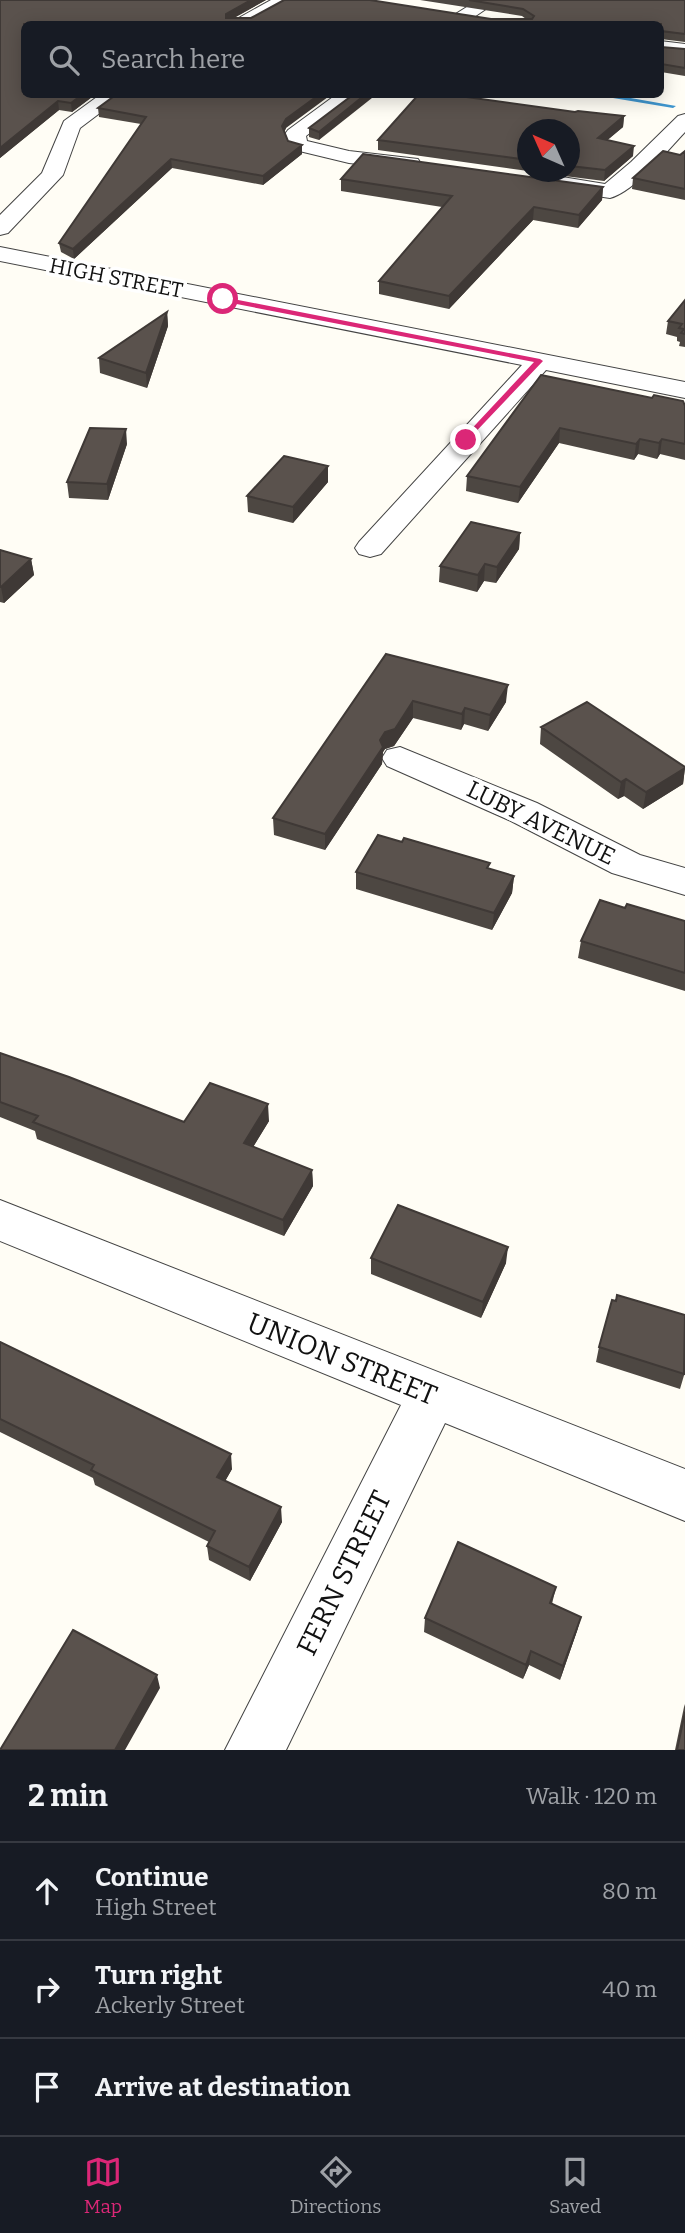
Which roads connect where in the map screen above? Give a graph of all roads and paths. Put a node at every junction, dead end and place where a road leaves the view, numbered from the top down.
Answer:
1 (284, 0) edge
2 (490, 0) edge
3 (453, 17) edge
4 (489, 19) edge
5 (243, 21) edge
6 (664, 48) edge
7 (685, 51) edge
8 (110, 98) edge
9 (345, 98) edge
10 (685, 120) edge
11 (435, 167) edge
12 (550, 182) edge
13 (0, 228) edge
14 (0, 254) edge
15 (540, 361) junction
16 (685, 390) edge
17 (370, 548) dead end
18 (400, 758) dead end
19 (685, 883) edge
20 (0, 1220) edge
21 (432, 1395) junction
22 (685, 1495) edge
23 (255, 1750) edge

1 - 5 street
2 - 3 street
3 - 4 street
6 - 7 street
8 - 13 street
9 - 11 street
10 - 12 street
14 - 15 street, HIGH STREET
15 - 16 street, HIGH STREET
15 - 17 street
18 - 19 street, LUBY AVENUE
20 - 21 street, UNION STREET
21 - 22 street, UNION STREET
21 - 23 street, FERN STREET

